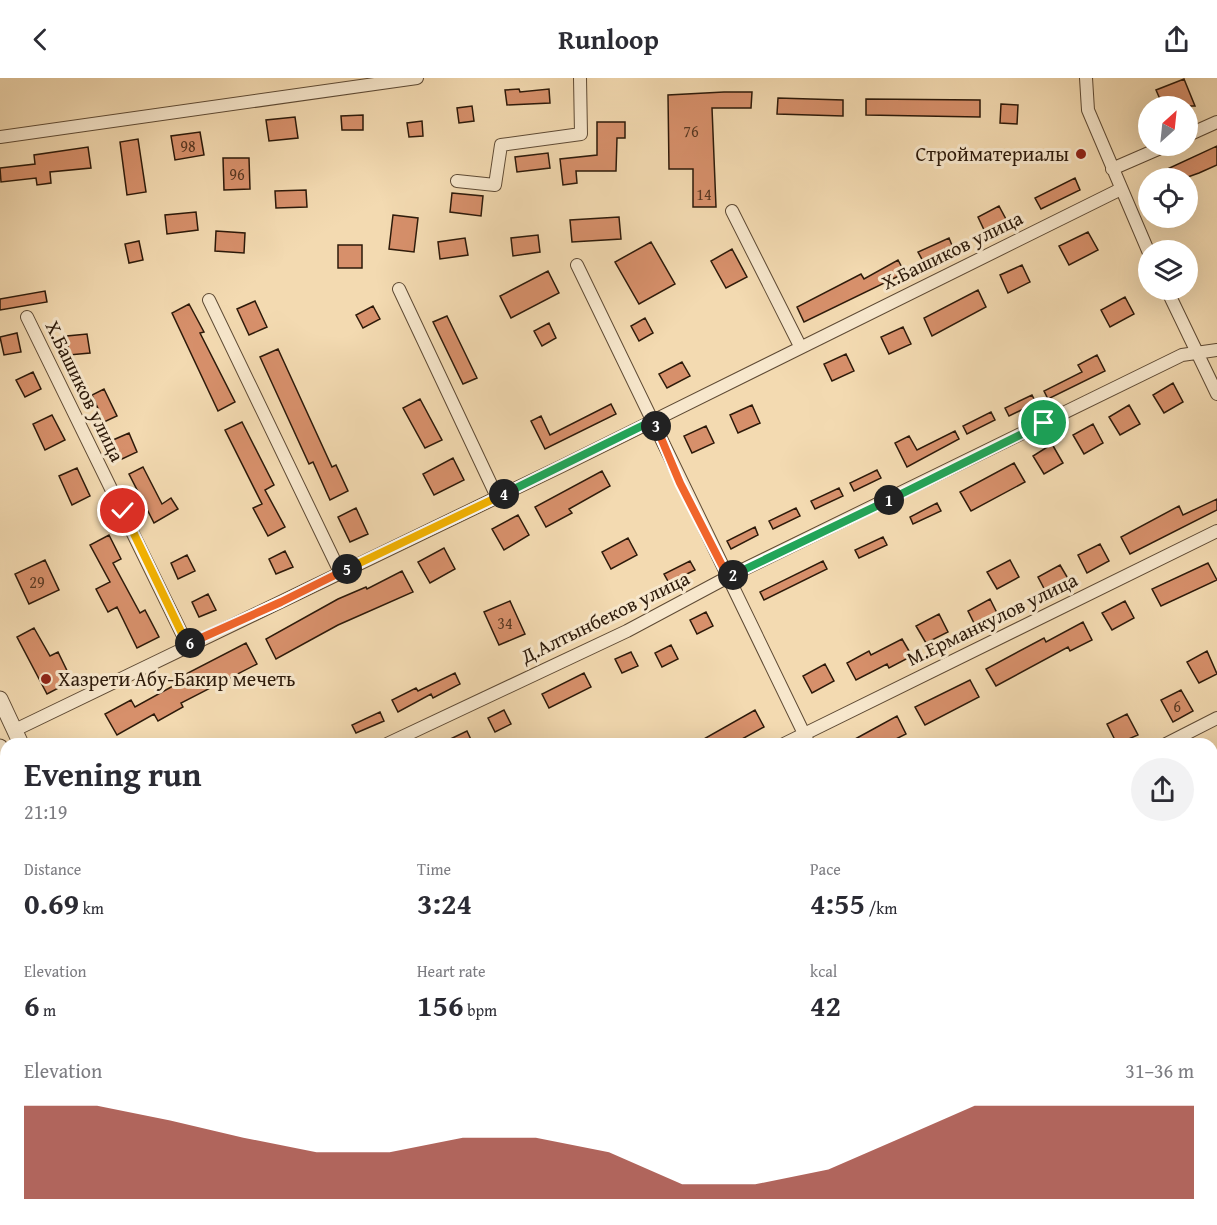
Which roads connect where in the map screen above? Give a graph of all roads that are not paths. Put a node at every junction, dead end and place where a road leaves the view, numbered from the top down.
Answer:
1 (417, 78) edge
2 (580, 78) edge
3 (1086, 78) edge
4 (1217, 122) edge
5 (1198, 131) edge
6 (0, 137) edge
7 (1142, 156) edge
8 (1112, 169) junction
9 (457, 181) dead end
10 (1121, 189) junction
11 (732, 211) dead end
12 (1143, 240) edge
13 (577, 265) dead end
14 (399, 289) dead end
15 (209, 300) dead end
16 (1172, 300) edge
17 (27, 317) dead end
18 (800, 346) junction
19 (1217, 350) edge
20 (1197, 351) junction
21 (1217, 394) edge
22 (654, 420) junction
23 (497, 497) junction
24 (1217, 531) edge
25 (340, 572) junction
26 (728, 577) junction
27 (187, 644) junction
28 (0, 699) edge
29 (1217, 718) edge
30 (15, 730) junction
31 (18, 738) edge
32 (400, 738) edge
33 (807, 738) edge
34 (809, 738) edge
35 (1178, 738) edge

1 - 6 street
2 - 9 street
3 - 8 street
4 - 5 street
7 - 8 street
8 - 10 street
10 - 12 street
10 - 18 street, Х.Башиков улица
11 - 18 street
13 - 22 street
14 - 23 street
15 - 25 street
16 - 20 street
17 - 27 street, Х.Башиков улица
18 - 22 street, Х.Башиков улица
19 - 20 street, Д.Алтынбеков улица
20 - 21 street
20 - 26 street, Д.Алтынбеков улица
22 - 23 street, Х.Башиков улица
22 - 26 street
23 - 25 street, Х.Башиков улица
24 - 34 street, М.Ерманкулов улица
25 - 27 street, Х.Башиков улица
26 - 32 street, Д.Алтынбеков улица
26 - 33 street
27 - 30 street, Х.Башиков улица
28 - 30 street
29 - 35 street
30 - 31 street

